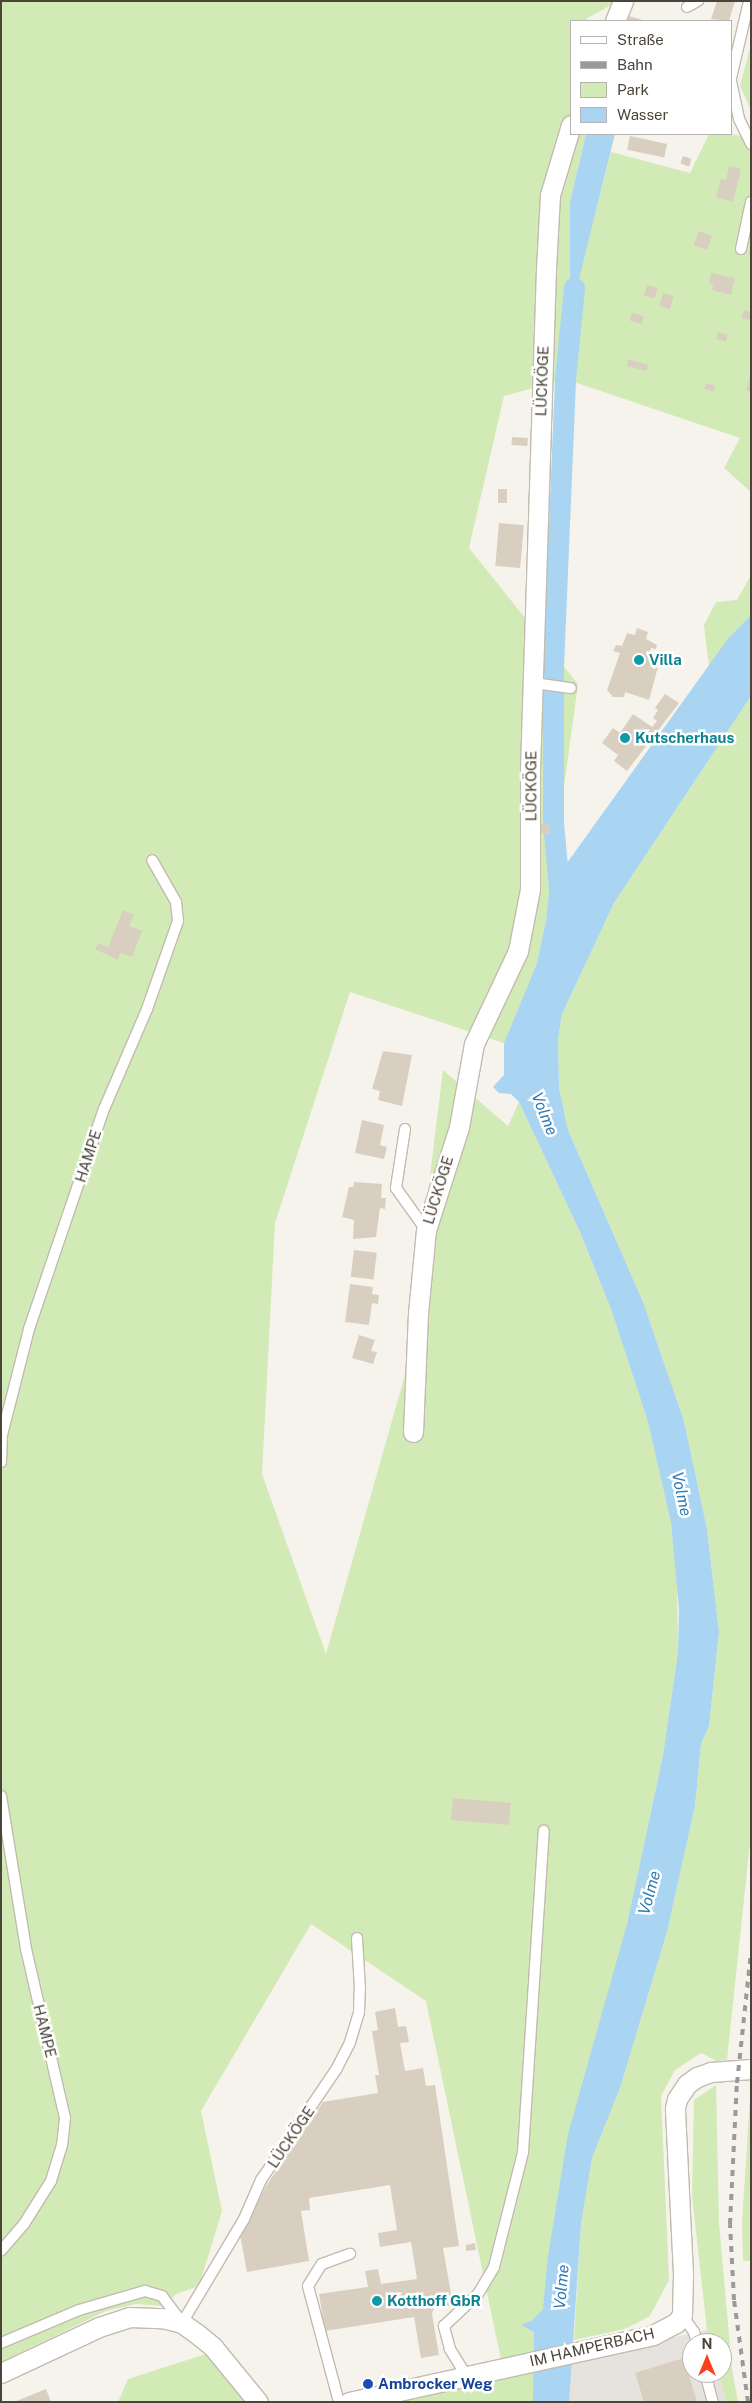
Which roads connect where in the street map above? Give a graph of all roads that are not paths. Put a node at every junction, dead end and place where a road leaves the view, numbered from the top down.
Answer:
1 (623, 1) edge
2 (698, 1) edge
3 (749, 1) edge
4 (688, 7) dead end
5 (615, 20) edge
6 (732, 76) edge
7 (732, 85) edge
8 (570, 128) edge
9 (751, 144) edge
10 (751, 202) edge
11 (741, 249) dead end
12 (534, 683) junction
13 (571, 688) dead end
14 (152, 860) dead end
15 (405, 1129) dead end
16 (426, 1230) junction
17 (413, 1432) dead end
18 (1, 1462) edge
19 (1, 1796) edge
20 (544, 1831) dead end
21 (357, 1938) dead end
22 (751, 2069) edge
23 (1, 2250) edge
24 (350, 2254) dead end
25 (682, 2315) junction
26 (182, 2323) junction
27 (694, 2333) edge
28 (1, 2343) edge
29 (1, 2372) edge
30 (466, 2375) junction
31 (708, 2383) edge
32 (258, 2402) edge
33 (339, 2402) edge
34 (349, 2402) edge
35 (713, 2402) edge

1 - 5 street
2 - 4 lane
3 - 6 lane
7 - 9 lane
8 - 12 street, LÜCKÖGE
10 - 11 lane
12 - 13 lane
12 - 16 street, LÜCKÖGE
14 - 18 lane, HAMPE
15 - 16 lane
16 - 17 street, LÜCKÖGE
19 - 23 lane, HAMPE
20 - 30 lane
21 - 26 lane, LÜCKÖGE
22 - 25 street
24 - 33 lane
25 - 27 lane
25 - 30 street, IM HAMPERBACH
26 - 28 lane
26 - 29 street
26 - 32 street
30 - 34 street, IM HAMPERBACH
31 - 35 lane

